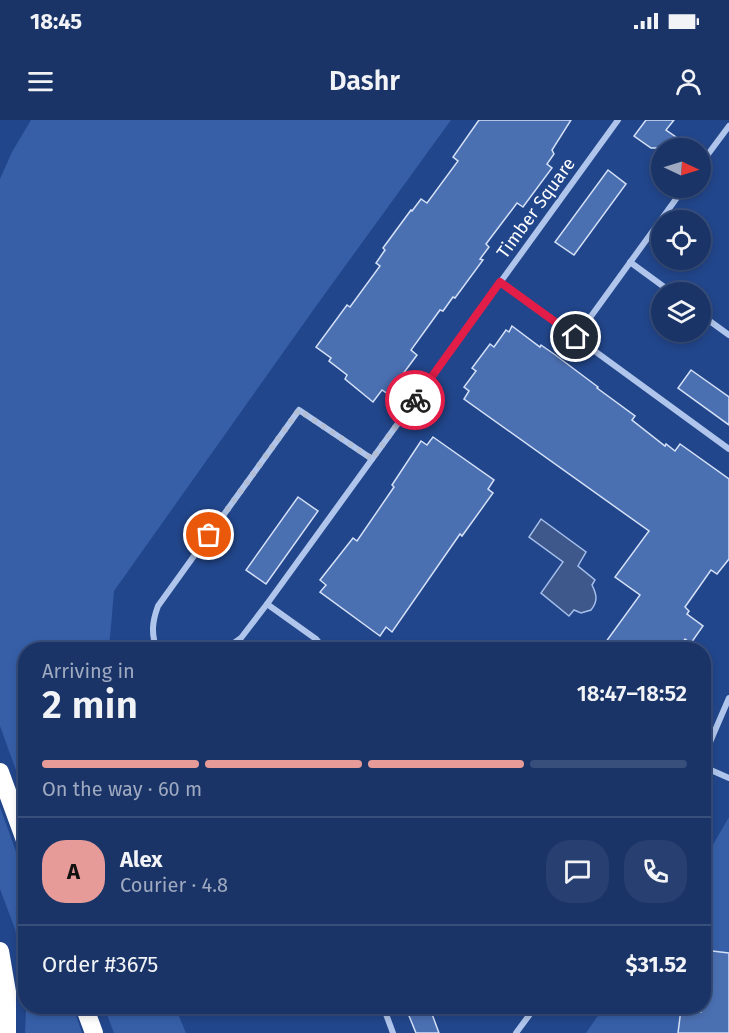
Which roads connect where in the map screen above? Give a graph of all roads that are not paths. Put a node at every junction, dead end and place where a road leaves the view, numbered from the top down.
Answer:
1 (618, 120) edge
2 (729, 126) edge
3 (711, 150) edge
4 (677, 198) edge
5 (630, 262) junction
6 (500, 282) junction
7 (657, 282) edge
8 (711, 322) edge
9 (729, 335) edge
10 (576, 337) junction
11 (729, 449) edge
12 (372, 459) junction
13 (267, 604) junction
14 (154, 642) edge
15 (235, 642) edge
16 (318, 642) edge
17 (729, 698) edge
18 (711, 740) edge
19 (711, 770) edge
20 (0, 772) edge
21 (729, 778) edge
22 (18, 821) edge
23 (0, 951) edge
24 (87, 1014) edge
25 (386, 1014) edge
26 (530, 1014) edge
27 (7, 1033) edge
28 (94, 1033) edge
29 (393, 1033) edge
30 (516, 1033) edge

1 - 6 street, Timber Square
2 - 3 street
4 - 5 street
5 - 7 street
5 - 10 street
6 - 10 street
6 - 12 street, Timber Square
8 - 9 street
10 - 11 street
12 - 13 street, Timber Square
12 - 14 street
13 - 15 street, Timber Square
13 - 16 street
17 - 18 street
19 - 21 street
20 - 22 highway
23 - 27 highway
24 - 28 highway
25 - 29 street
26 - 30 street

